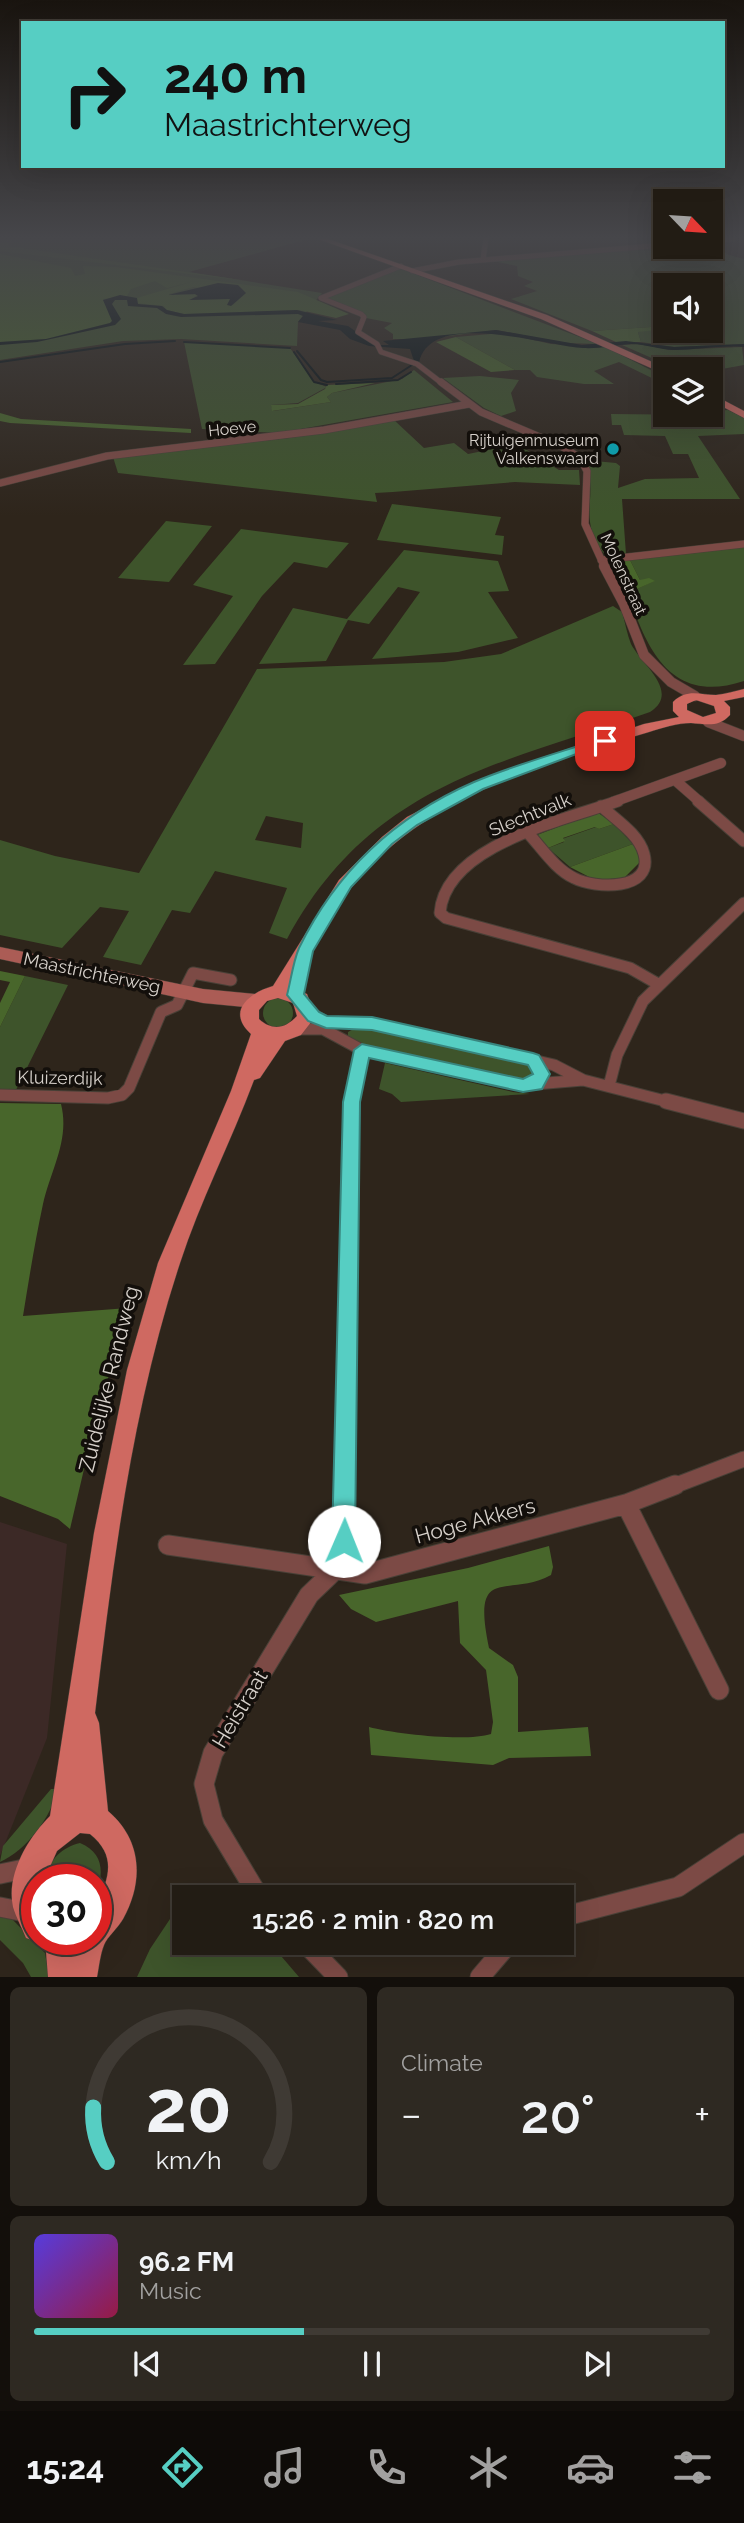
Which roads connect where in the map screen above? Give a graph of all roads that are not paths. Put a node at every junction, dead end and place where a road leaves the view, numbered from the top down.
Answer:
1 (358, 331) edge
2 (576, 331) edge
3 (653, 366) edge
4 (723, 403) edge
5 (469, 404) junction
6 (744, 415) edge
7 (0, 483) edge
8 (744, 544) edge
9 (601, 561) junction
10 (744, 695) edge
11 (687, 706) junction
12 (716, 712) junction
13 (741, 736) edge
14 (721, 763) dead end
15 (676, 781) junction
16 (601, 806) junction
17 (528, 833) junction
18 (744, 841) edge
19 (744, 903) edge
20 (0, 953) edge
21 (232, 980) dead end
22 (658, 984) junction
23 (184, 992) junction
24 (287, 993) junction
25 (252, 1008) junction
26 (306, 1010) junction
27 (351, 1023) junction
28 (297, 1029) junction
29 (270, 1033) junction
30 (344, 1040) junction
31 (362, 1050) junction
32 (533, 1059) junction
33 (583, 1080) junction
34 (536, 1084) junction
35 (609, 1086) junction
36 (0, 1095) edge
37 (744, 1121) edge
38 (744, 1459) edge
39 (626, 1504) junction
40 (168, 1545) dead end
41 (334, 1571) junction
42 (719, 1690) dead end
43 (83, 1702) junction
44 (95, 1821) junction
45 (64, 1824) junction
46 (744, 1843) edge
47 (32, 1864) edge
48 (21, 1869) edge
49 (0, 1874) edge
50 (252, 1885) edge
51 (0, 1907) edge
52 (112, 1909) edge
53 (574, 1914) edge
54 (21, 1917) edge
55 (59, 1955) edge
56 (86, 1955) edge
57 (317, 1955) edge
58 (499, 1955) edge
59 (337, 1976) edge
60 (65, 1977) edge
61 (81, 1977) edge
62 (480, 1977) edge

1 - 5 street, Molenstraat
2 - 3 main road
4 - 6 main road
5 - 7 street, Hoeve
5 - 9 street, Molenstraat
8 - 9 street
9 - 11 street, Molenstraat
10 - 12 main road
11 - 12 main road
11 - 12 main road
11 - 24 main road
12 - 13 street
14 - 15 street, Slechtvalk
15 - 16 street, Slechtvalk
15 - 18 street
16 - 17 street, Slechtvalk
16 - 17 street
17 - 22 street, Slechtvalk
19 - 22 street
20 - 23 main road, Maastrichterweg
21 - 23 street, Maastrichterweg
22 - 35 street
23 - 25 main road, Maastrichterweg
23 - 36 street, Kluizerdijk
24 - 25 main road
24 - 26 main road
25 - 29 main road
26 - 27 street
26 - 28 main road
27 - 30 street
27 - 32 street
28 - 29 main road
28 - 30 street
29 - 43 main road, Zuidelijke Randweg
30 - 31 street
31 - 34 street
31 - 41 street
32 - 33 street
32 - 34 street
33 - 34 street
33 - 35 street
35 - 37 street
38 - 39 street, Hoge Akkers
39 - 41 street, Hoge Akkers
39 - 42 street
40 - 41 street, Hoge Akkers
41 - 50 street, Heistraat
43 - 44 main road, Zuidelijke Randweg
43 - 45 main road, Zuidelijke Randweg
44 - 45 main road
44 - 52 main road
45 - 47 main road
46 - 53 street
48 - 49 street
51 - 54 street
55 - 60 main road
56 - 61 main road
57 - 59 street
58 - 62 street

